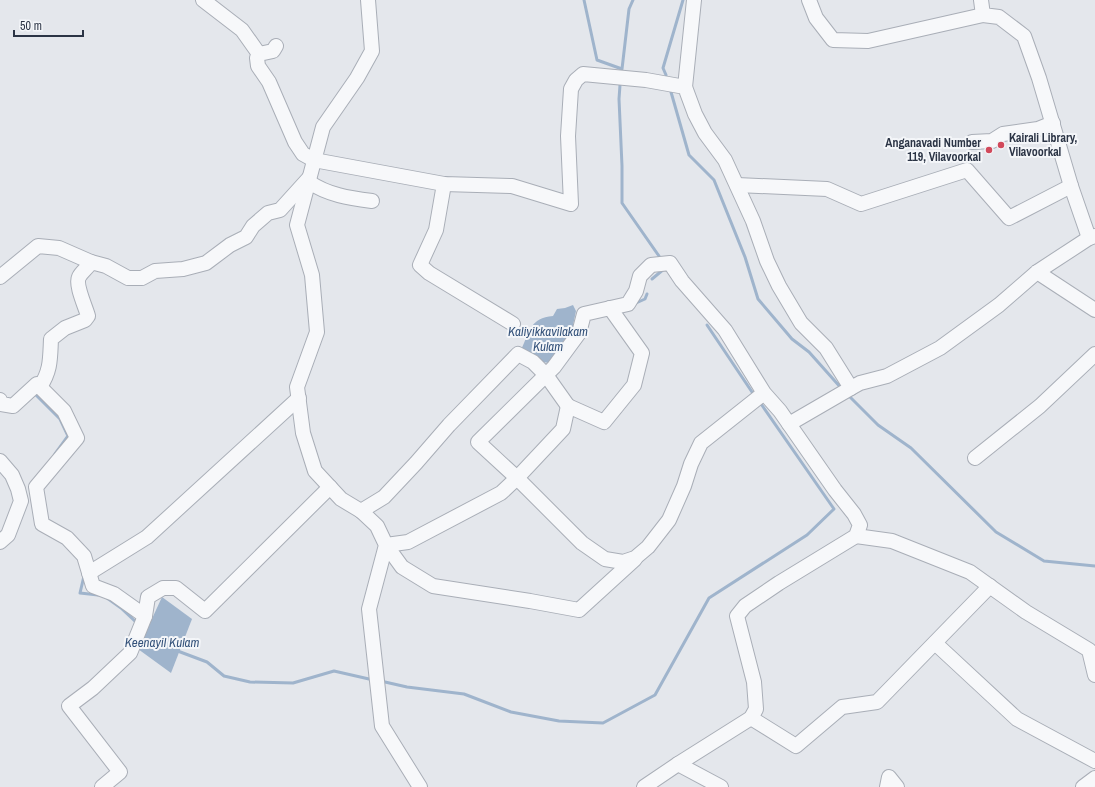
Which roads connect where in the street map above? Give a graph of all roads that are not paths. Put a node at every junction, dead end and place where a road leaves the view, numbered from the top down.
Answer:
1 (203, 0) edge
2 (368, 0) edge
3 (694, 0) edge
4 (809, 0) edge
5 (981, 0) edge
6 (983, 15) junction
7 (276, 46) dead end
8 (259, 54) junction
9 (684, 87) junction
10 (1053, 124) junction
11 (972, 142) dead end
12 (314, 160) junction
13 (309, 179) junction
14 (444, 184) junction
15 (737, 185) junction
16 (1071, 186) junction
17 (372, 201) dead end
18 (1092, 237) edge
19 (91, 262) junction
20 (1037, 272) junction
21 (0, 277) edge
22 (610, 308) junction
23 (1095, 310) edge
24 (513, 324) dead end
25 (1095, 354) edge
26 (546, 375) junction
27 (40, 387) junction
28 (847, 391) junction
29 (759, 396) junction
30 (299, 398) junction
31 (0, 400) edge
32 (568, 406) junction
33 (789, 424) junction
34 (975, 458) dead end
35 (0, 461) edge
36 (517, 478) junction
37 (330, 487) junction
38 (30, 503) junction
39 (361, 511) junction
40 (856, 536) junction
41 (0, 542) edge
42 (386, 545) junction
43 (635, 558) junction
44 (89, 573) junction
45 (990, 586) junction
46 (143, 622) junction
47 (935, 643) junction
48 (1095, 672) edge
49 (751, 718) junction
50 (1095, 761) edge
51 (678, 764) junction
52 (1095, 778) edge
53 (417, 786) edge
54 (102, 787) edge
55 (644, 787) edge
56 (721, 787) edge
57 (887, 787) edge
58 (897, 787) edge
59 (1083, 787) edge

1 - 8 street
2 - 12 street
3 - 9 street
4 - 6 street
5 - 6 street
6 - 10 street
7 - 8 street
8 - 12 street
9 - 14 street
9 - 15 street
10 - 11 street
10 - 16 street
12 - 13 street
12 - 14 street
13 - 17 street
13 - 19 street
13 - 30 street
14 - 24 street
15 - 16 street
15 - 28 street
16 - 18 street
18 - 20 street
19 - 21 street
19 - 27 street
20 - 23 street
20 - 28 street
22 - 26 street
22 - 29 street
22 - 32 street
25 - 34 street
26 - 32 street
26 - 36 street
26 - 39 street
27 - 31 street
27 - 38 street
28 - 33 street
29 - 33 street
29 - 43 street
30 - 37 street
30 - 44 street
32 - 36 street
33 - 40 street
35 - 38 street
36 - 42 street
36 - 43 street
37 - 39 street
37 - 46 street
38 - 41 street
38 - 44 street
39 - 42 street
40 - 45 street
40 - 49 street
42 - 43 street
42 - 53 street
44 - 46 street
45 - 47 street
45 - 48 street
46 - 54 street
47 - 49 street
47 - 50 street
49 - 51 street
51 - 55 street
51 - 56 street
52 - 59 street
57 - 58 street

